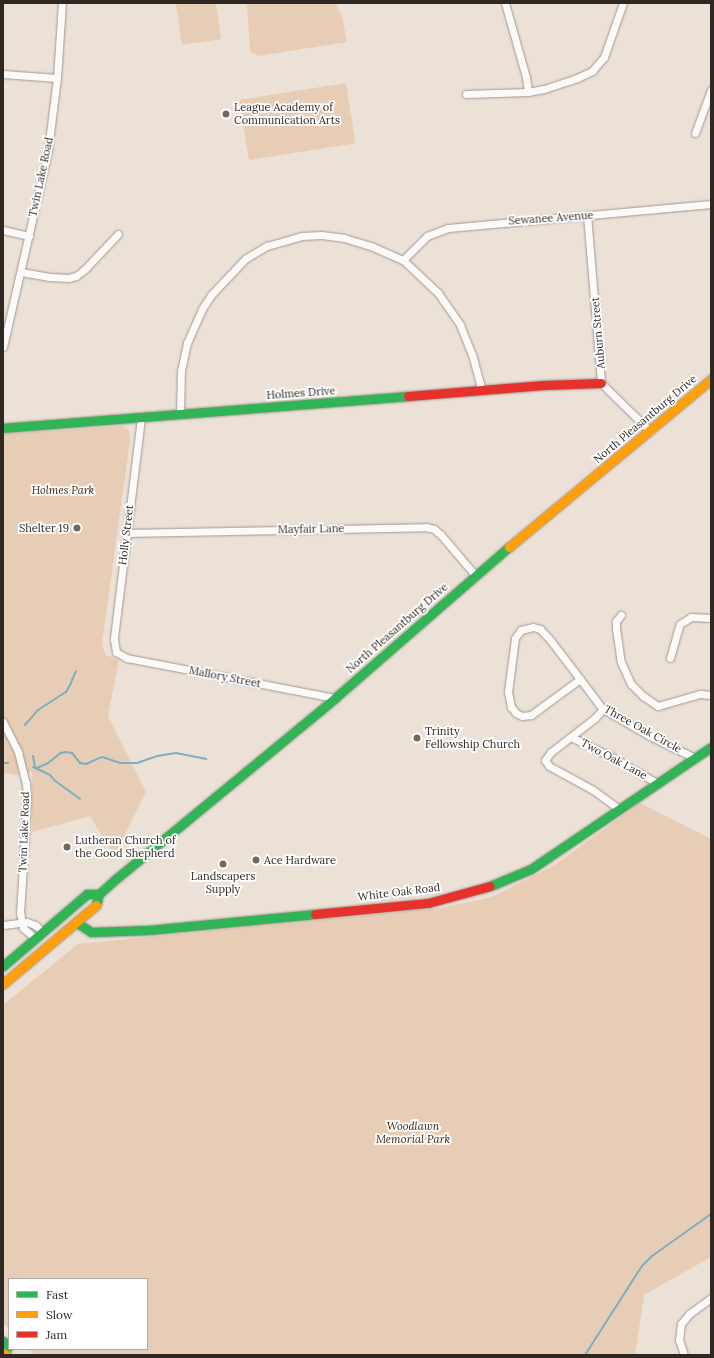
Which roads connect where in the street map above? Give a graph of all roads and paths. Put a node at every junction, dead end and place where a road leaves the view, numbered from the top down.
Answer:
1 (62, 3) edge
2 (505, 3) edge
3 (623, 3) edge
4 (3, 74) edge
5 (57, 78) junction
6 (711, 90) edge
7 (528, 92) junction
8 (466, 94) dead end
9 (695, 133) dead end
10 (711, 204) edge
11 (587, 215) junction
12 (3, 230) edge
13 (118, 234) dead end
14 (29, 236) junction
15 (403, 260) junction
16 (21, 272) junction
17 (3, 347) edge
18 (711, 379) edge
19 (601, 382) junction
20 (480, 390) junction
21 (180, 414) junction
22 (141, 418) junction
23 (3, 428) edge
24 (650, 431) junction
25 (126, 533) junction
26 (476, 575) junction
27 (621, 615) dead end
28 (711, 618) edge
29 (116, 652) joint
30 (670, 658) dead end
31 (580, 679) junction
32 (711, 695) edge
33 (336, 698) junction
34 (604, 709) junction
35 (3, 722) edge
36 (571, 737) junction
37 (711, 748) edge
38 (694, 758) junction
39 (657, 783) junction
40 (619, 809) junction
41 (99, 894) junction
42 (21, 922) junction
43 (76, 922) junction
44 (3, 925) edge
45 (42, 931) junction
46 (35, 938) junction
47 (3, 966) edge
48 (3, 984) edge
49 (711, 1298) edge
50 (3, 1353) edge
51 (6, 1355) edge
52 (684, 1355) edge

1 - 5 street, Twin Lake Road
2 - 7 street
3 - 7 street
4 - 5 street
5 - 14 street, Twin Lake Road
6 - 9 street
7 - 8 street
10 - 11 street, Sewanee Avenue
11 - 15 street, Sewanee Avenue
11 - 19 street, Auburn Street
12 - 14 street
13 - 16 street
14 - 16 street, Twin Lake Road
15 - 20 street
15 - 21 street
16 - 17 street, Twin Lake Road
18 - 24 street, North Pleasantburg Drive
19 - 20 street, Holmes Drive
19 - 24 street, Auburn Street
20 - 21 street, Holmes Drive
21 - 22 street, Holmes Drive
22 - 23 street, Holmes Drive
22 - 25 street, Holly Street
24 - 26 street, North Pleasantburg Drive
25 - 26 street, Mayfair Lane
25 - 29 street, Holly Street
26 - 33 street, North Pleasantburg Drive
27 - 32 street
28 - 30 street
29 - 33 street, Mallory Street
31 - 31 street, Three Oak Circle
31 - 34 street, Three Oak Circle
33 - 41 street, North Pleasantburg Drive
34 - 36 street
34 - 38 street, Three Oak Circle
35 - 42 street, Twin Lake Road
36 - 39 street, Two Oak Lane
36 - 40 street
37 - 38 street, White Oak Road
38 - 39 street, White Oak Road
39 - 40 street, White Oak Road
40 - 43 street, White Oak Road
41 - 43 street, North Pleasantburg Drive
41 - 45 street, North Pleasantburg Drive
42 - 44 street
42 - 45 street
42 - 46 street
43 - 48 street, North Pleasantburg Drive
45 - 46 street, North Pleasantburg Drive
46 - 47 street, North Pleasantburg Drive
49 - 52 street
50 - 51 street

